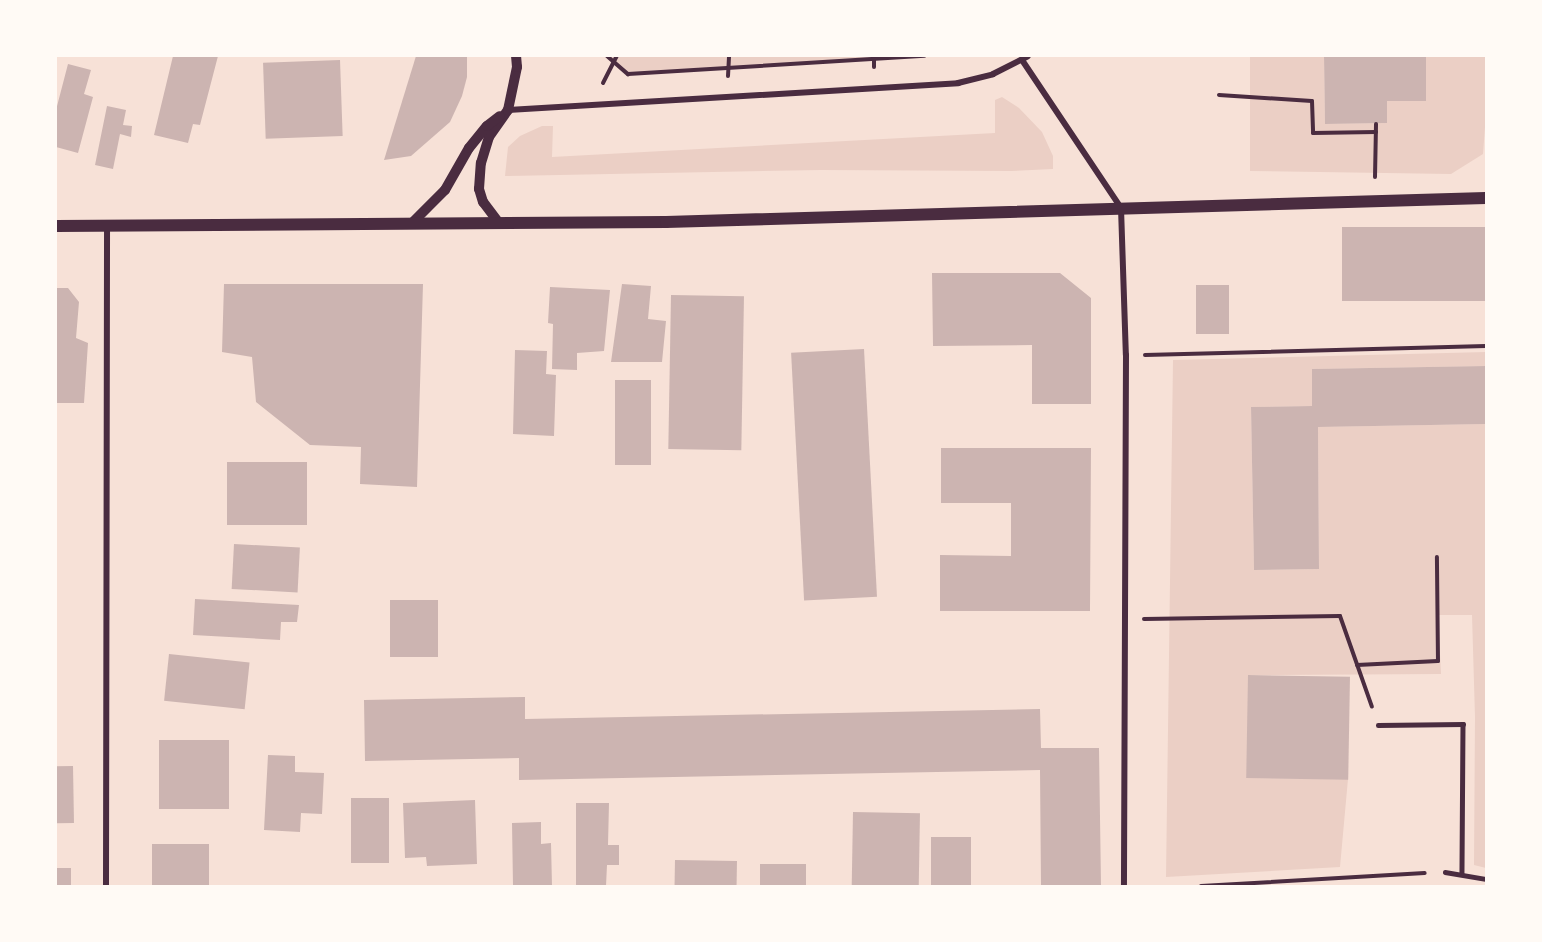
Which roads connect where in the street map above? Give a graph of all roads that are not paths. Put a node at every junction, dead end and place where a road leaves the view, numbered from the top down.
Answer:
1 (516, 56) edge
2 (1025, 58) edge
3 (508, 110) junction
4 (1486, 198) edge
5 (1121, 208) junction
6 (499, 222) junction
7 (411, 224) junction
8 (56, 226) edge
9 (106, 226) junction
10 (1378, 725) road end
11 (1445, 872) road end
12 (1462, 873) junction
13 (1486, 879) edge
14 (106, 886) edge
15 (1124, 886) edge

1 - 3 street
2 - 3 street
2 - 5 street
3 - 6 street
3 - 7 street
4 - 5 main road
5 - 6 main road
5 - 15 street
6 - 7 main road
7 - 9 main road
8 - 9 main road
9 - 14 street
10 - 12 lane
11 - 12 lane
12 - 13 lane

